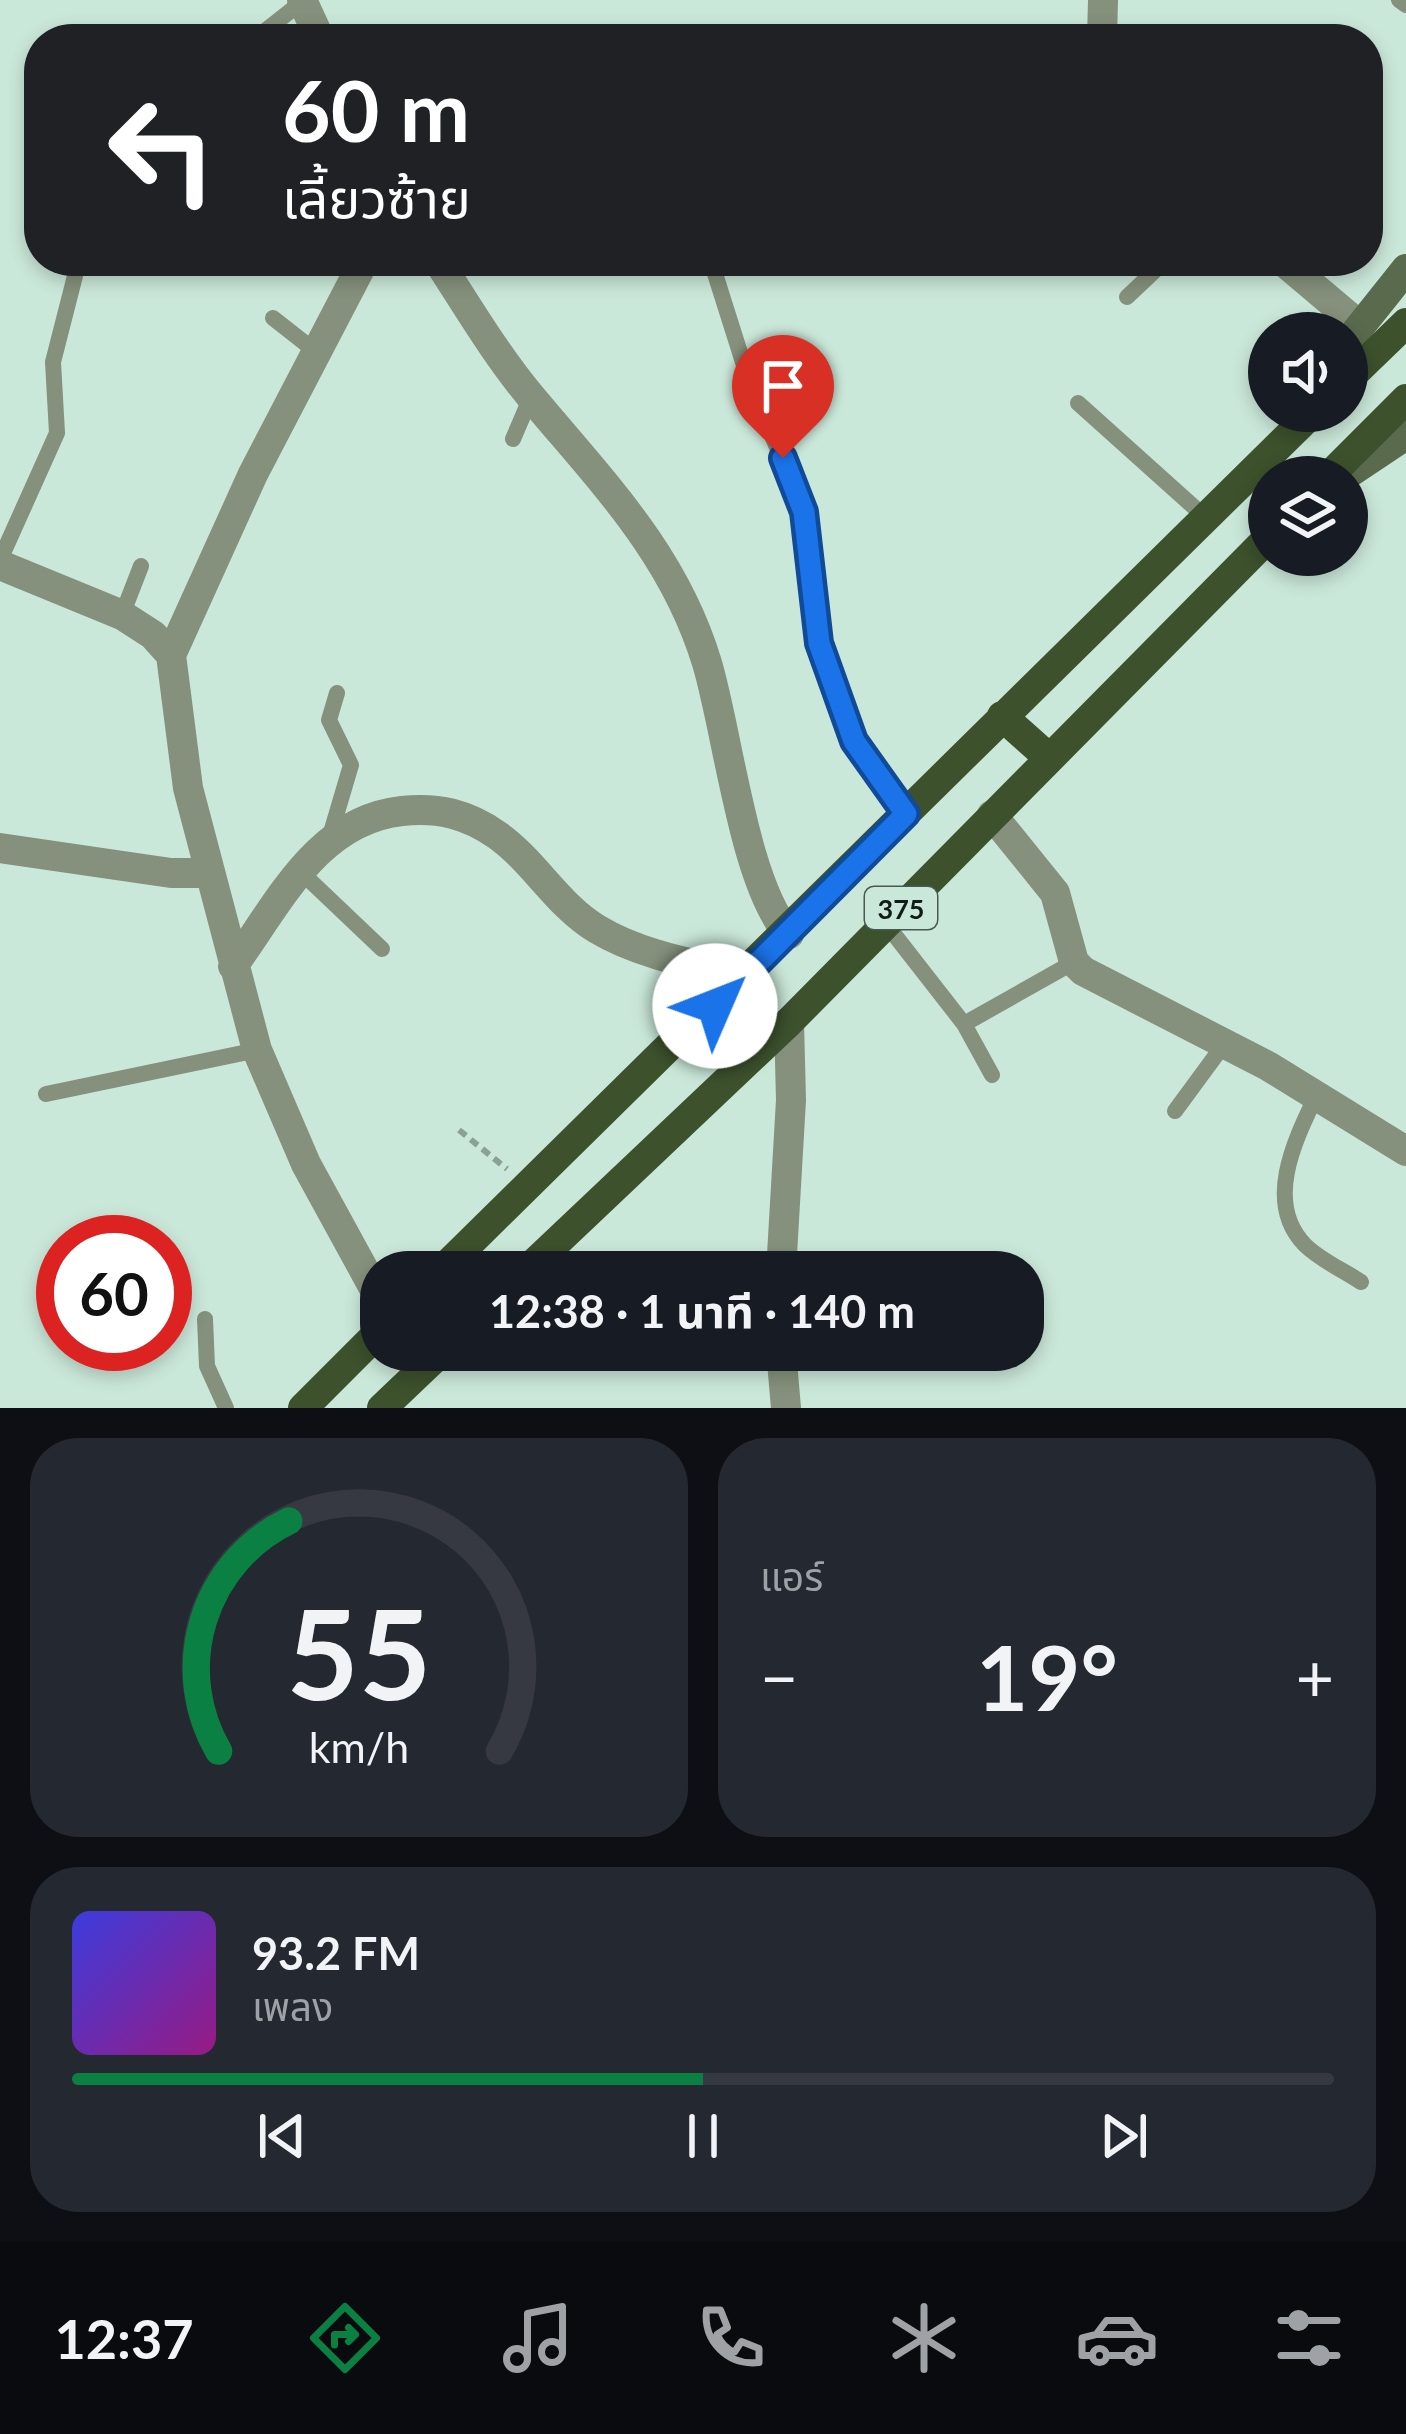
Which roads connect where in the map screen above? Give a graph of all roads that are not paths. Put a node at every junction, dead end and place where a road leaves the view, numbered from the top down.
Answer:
1 (303, 0) edge
2 (267, 24) edge
3 (1406, 269) edge
4 (75, 276) edge
5 (352, 276) edge
6 (448, 276) edge
7 (716, 276) edge
8 (1149, 276) edge
9 (1297, 276) edge
10 (1127, 297) dead end
11 (1332, 312) edge
12 (1368, 317) edge
13 (273, 318) dead end
14 (1406, 323) edge
15 (315, 351) junction
16 (1368, 360) edge
17 (531, 397) junction
18 (1406, 399) edge
19 (1078, 404) dead end
20 (1287, 432) edge
21 (1292, 432) edge
22 (1406, 435) edge
23 (513, 439) dead end
24 (1282, 441) junction
25 (1349, 456) edge
26 (1368, 460) edge
27 (1205, 517) junction
28 (1248, 558) edge
29 (0, 562) edge
30 (141, 566) dead end
31 (122, 615) junction
32 (171, 656) junction
33 (337, 693) dead end
34 (1002, 716) junction
35 (1049, 758) junction
36 (906, 814) junction
37 (992, 815) junction
38 (330, 836) junction
39 (0, 848) edge
40 (302, 872) junction
41 (207, 873) junction
42 (886, 924) junction
43 (789, 934) junction
44 (382, 949) dead end
45 (1074, 962) junction
46 (233, 967) junction
47 (746, 976) junction
48 (789, 1022) junction
49 (964, 1024) junction
50 (1225, 1042) junction
51 (257, 1051) junction
52 (992, 1075) dead end
53 (46, 1094) dead end
54 (1317, 1094) junction
55 (1175, 1111) dead end
56 (1406, 1151) edge
57 (462, 1251) edge
58 (553, 1251) edge
59 (782, 1251) edge
60 (360, 1263) edge
61 (1360, 1282) dead end
62 (206, 1319) dead end
63 (360, 1351) edge
64 (421, 1371) edge
65 (782, 1371) edge
66 (226, 1408) edge
67 (303, 1408) edge
68 (382, 1408) edge
69 (785, 1408) edge

1 - 2 lane
3 - 12 main road
4 - 29 lane
5 - 15 street
6 - 17 street
7 - 36 lane
8 - 10 lane
9 - 11 street
13 - 15 lane
14 - 16 main road
15 - 32 street
17 - 23 lane
17 - 43 street
18 - 25 main road
19 - 27 lane
20 - 24 main road, 375
21 - 24 main road, 375
22 - 26 main road
24 - 27 main road, 375
27 - 34 main road, 375
28 - 35 main road, 375
29 - 31 street
30 - 31 lane
31 - 32 street
32 - 41 street
33 - 38 lane
34 - 35 main road
34 - 36 main road, 375
35 - 37 main road, 375
36 - 43 main road, 375
37 - 42 main road, 375
37 - 45 street
38 - 40 street
38 - 47 street
39 - 41 street
40 - 44 lane
40 - 46 street
41 - 46 street
42 - 48 main road, 375
42 - 49 lane
43 - 47 main road, 375
45 - 49 lane
45 - 50 street
46 - 51 street
47 - 57 main road, 375
48 - 58 main road, 375
48 - 59 street
49 - 52 lane
50 - 54 street
50 - 55 lane
51 - 53 lane
51 - 60 street
54 - 56 street
54 - 61 lane
62 - 66 lane
63 - 67 main road
64 - 68 main road
65 - 69 street

